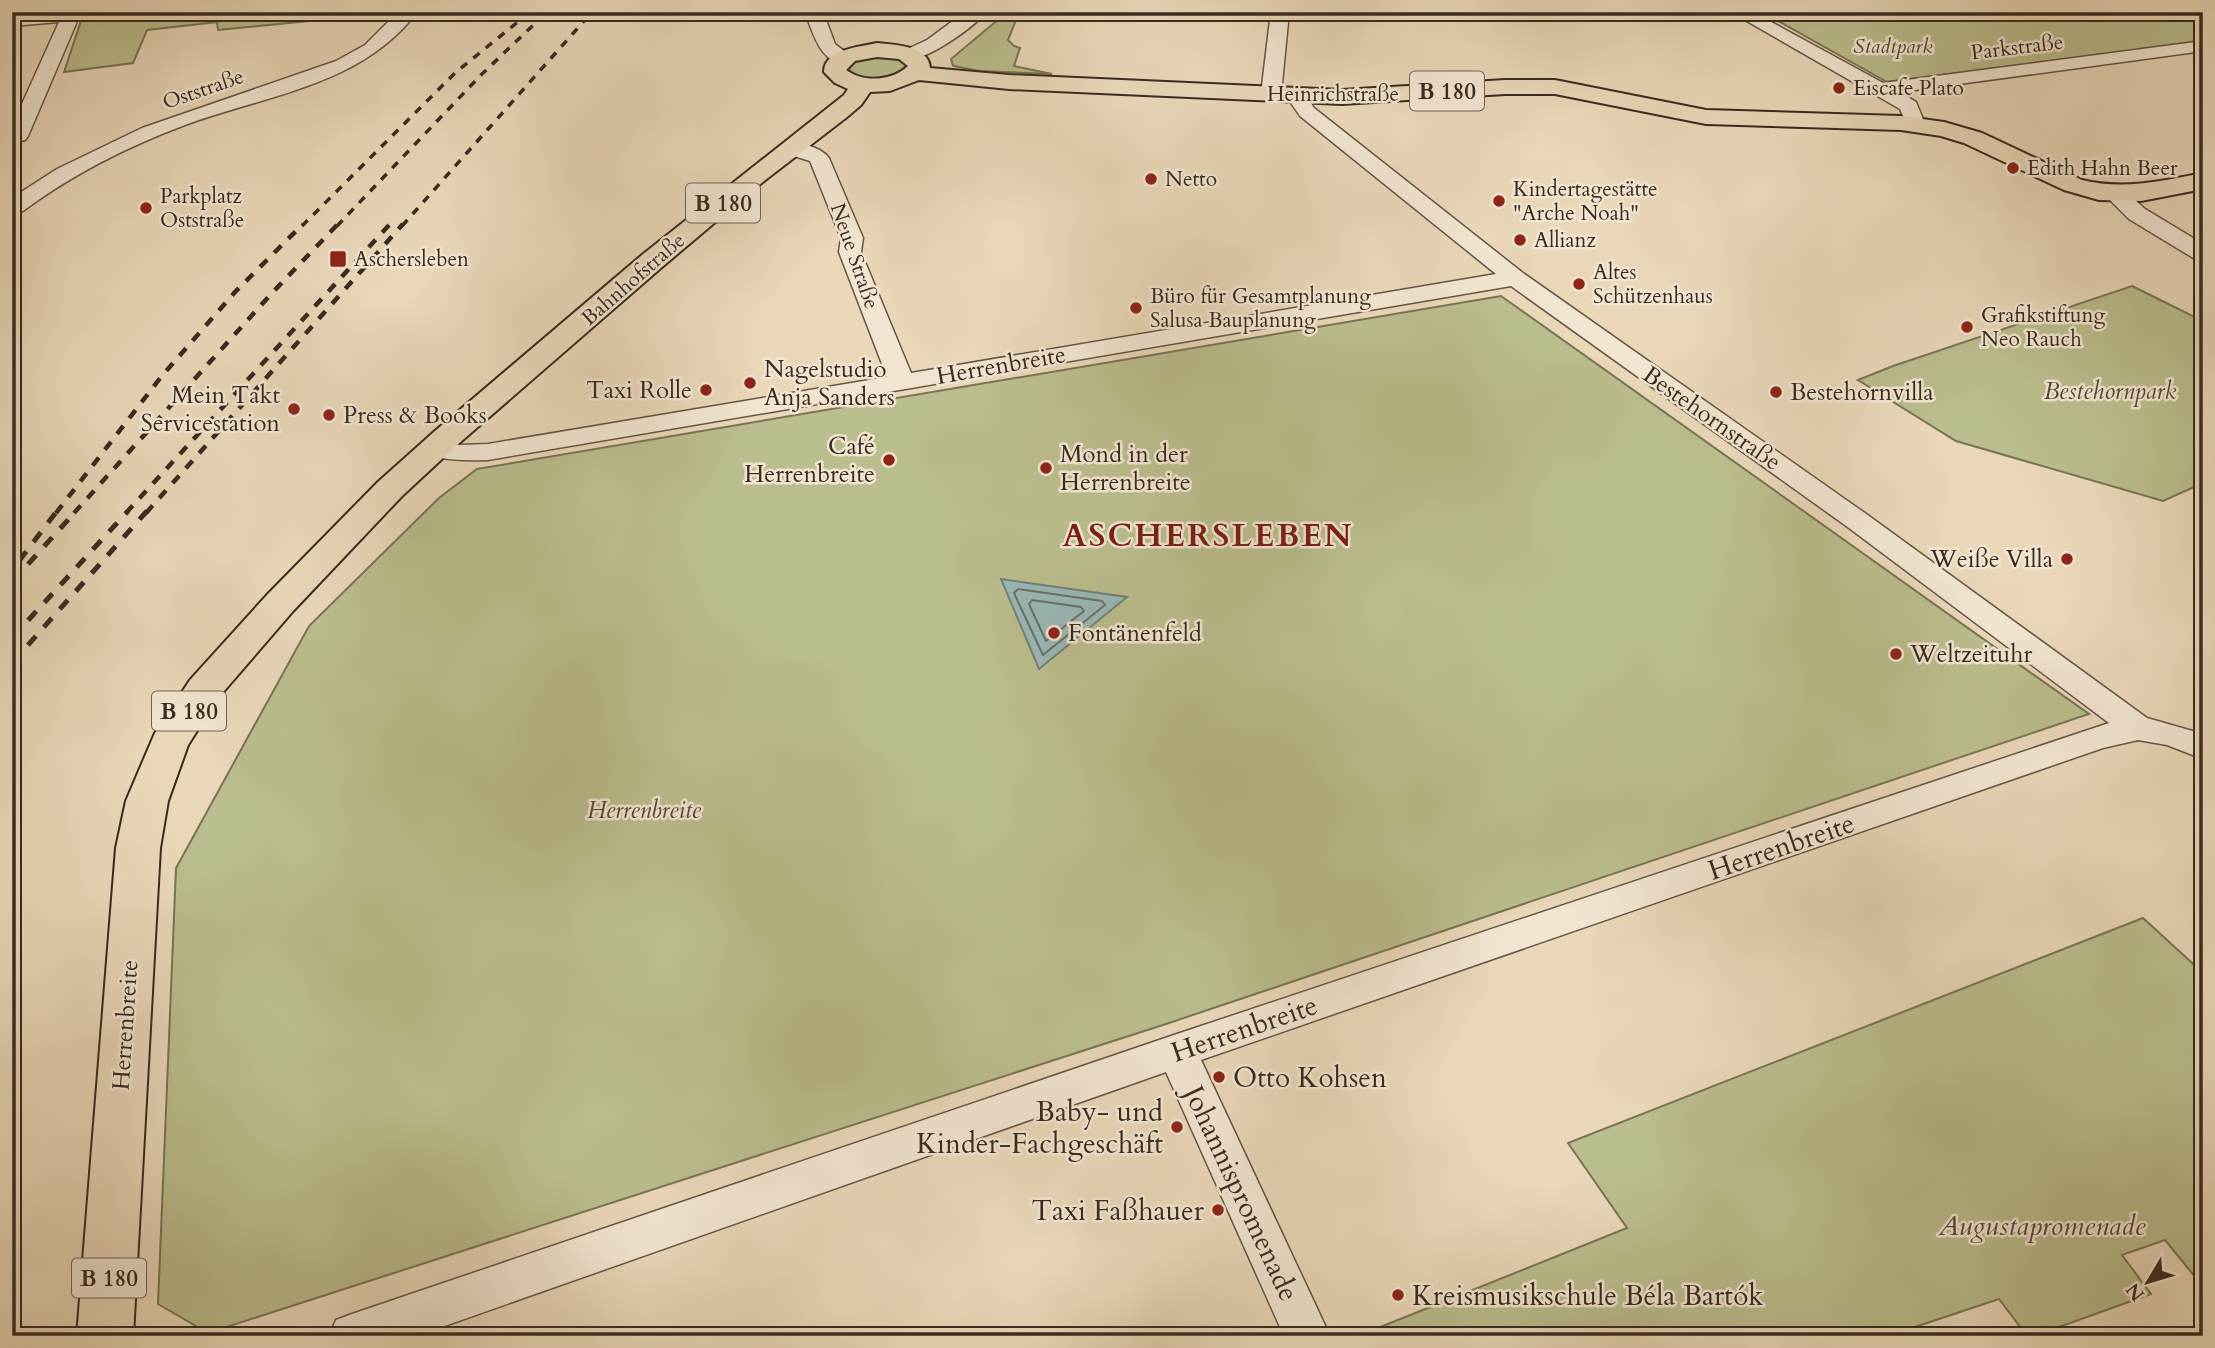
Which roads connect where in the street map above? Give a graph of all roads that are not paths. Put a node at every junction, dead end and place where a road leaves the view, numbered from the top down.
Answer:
1 (814, 12) edge
2 (977, 12) edge
3 (1280, 12) edge
4 (1740, 12) edge
5 (407, 13) edge
6 (71, 14) edge
7 (12, 21) edge
8 (2203, 46) edge
9 (844, 58) junction
10 (913, 64) junction
11 (863, 84) junction
12 (1880, 89) junction
13 (1271, 94) junction
14 (1302, 96) junction
15 (1915, 124) junction
16 (15, 137) edge
17 (791, 149) junction
18 (2203, 181) edge
19 (2115, 194) junction
20 (12, 208) edge
21 (2203, 254) edge
22 (1515, 278) junction
23 (902, 382) junction
24 (435, 449) junction
25 (2138, 728) junction
26 (2203, 747) edge
27 (1177, 1051) junction
28 (106, 1336) edge
29 (352, 1336) edge
30 (1307, 1336) edge

1 - 9 street
2 - 10 street
3 - 13 street
4 - 12 street
5 - 20 street, Oststraße
6 - 7 street
6 - 16 street
8 - 12 street, Parkstraße
9 - 10 main road, Heinrichstraße
9 - 11 main road
10 - 11 main road
10 - 13 main road, Heinrichstraße / B 180
11 - 17 main road, Bahnhofstraße / B 180
12 - 15 street
13 - 14 main road, Heinrichstraße / B 180
14 - 15 main road, Heinrichstraße / B 180
14 - 22 street, Bestehornstraße
15 - 19 main road, B 180
17 - 23 street, Neue Straße
17 - 24 main road, Bahnhofstraße / B 180
18 - 19 main road, B 180
19 - 21 street
22 - 23 street, Herrenbreite
22 - 25 street, Bestehornstraße
23 - 24 street, Herrenbreite
24 - 28 main road, Herrenbreite / B 180
25 - 26 street
25 - 27 street, Herrenbreite
27 - 29 street, Herrenbreite
27 - 30 street, Johannispromenade

